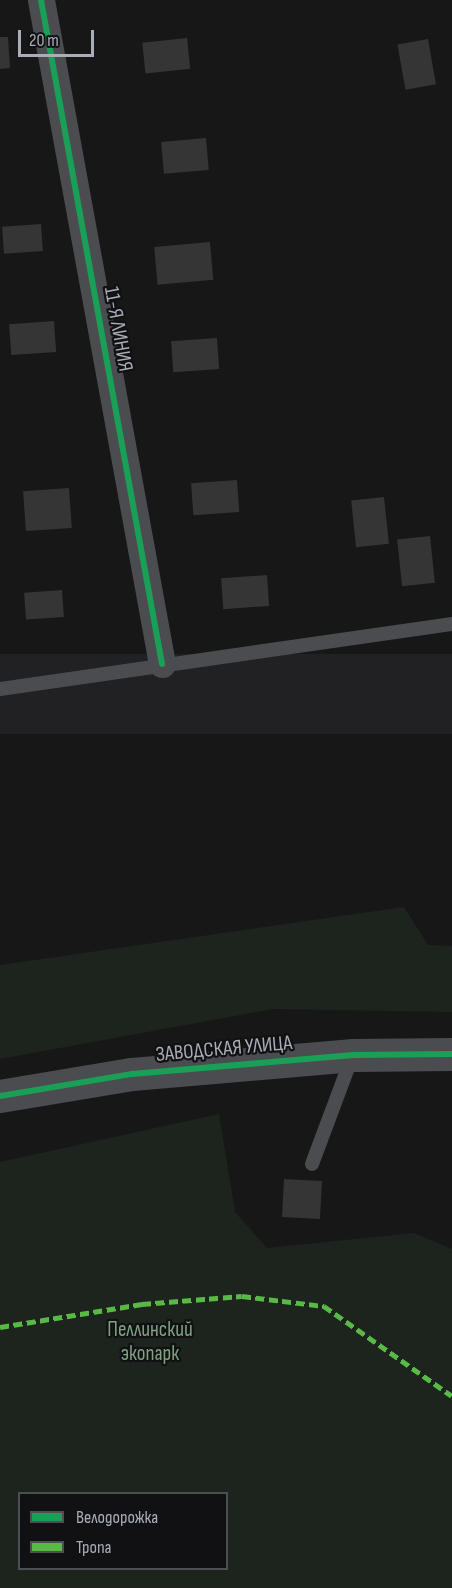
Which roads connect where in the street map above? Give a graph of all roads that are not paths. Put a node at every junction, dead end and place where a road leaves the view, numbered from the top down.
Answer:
1 (41, 0) edge
2 (452, 624) edge
3 (162, 664) junction
4 (0, 689) edge
5 (452, 1054) edge
6 (353, 1055) junction
7 (0, 1096) edge
8 (312, 1164) dead end

1 - 3 street, 11-Я ЛИНИЯ
2 - 3 lane
3 - 4 lane
5 - 6 street, ЗАВОДСКАЯ УЛИЦА
6 - 7 street, ЗАВОДСКАЯ УЛИЦА
6 - 8 lane

